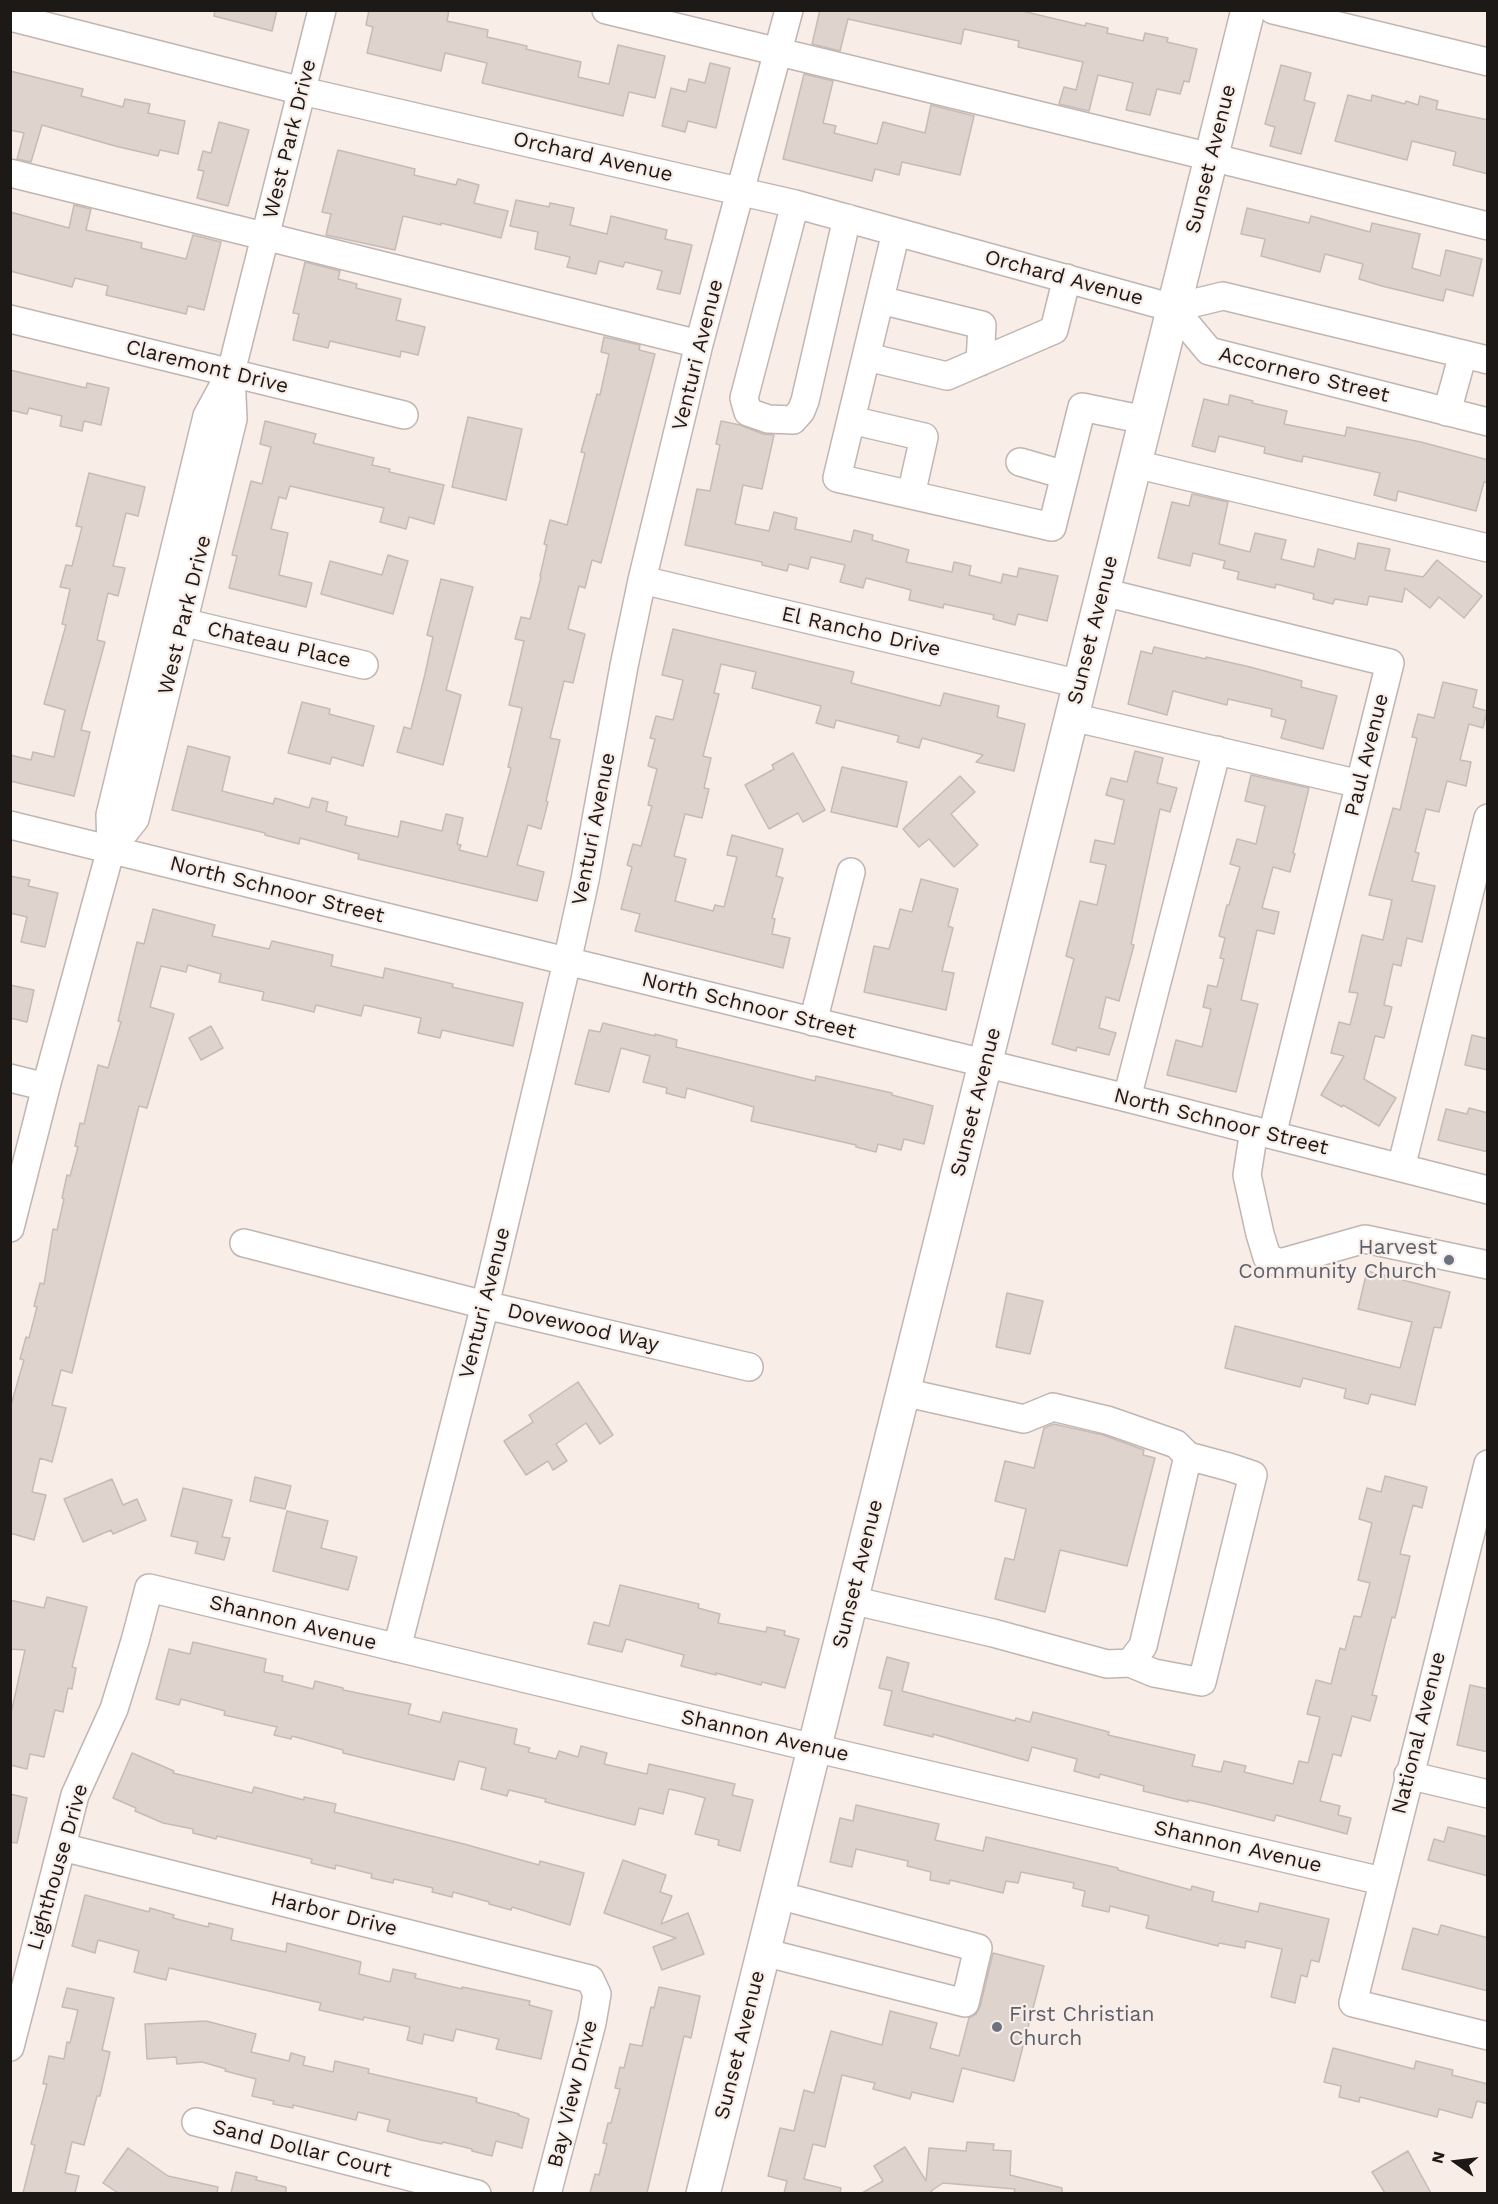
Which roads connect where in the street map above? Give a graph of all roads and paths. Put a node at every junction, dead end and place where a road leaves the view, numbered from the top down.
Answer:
1 (322, 10) edge
2 (606, 10) edge
3 (789, 10) edge
4 (1248, 10) edge
5 (1273, 10) edge
6 (10, 17) edge
7 (776, 53) junction
8 (1488, 62) edge
9 (302, 91) junction
10 (1211, 157) junction
11 (10, 173) edge
12 (741, 190) junction
13 (795, 204) junction
14 (847, 218) junction
15 (1488, 226) edge
16 (896, 232) junction
17 (265, 236) junction
18 (1067, 278) junction
19 (880, 300) junction
20 (1173, 308) junction
21 (10, 319) edge
22 (699, 344) junction
23 (867, 357) junction
24 (1475, 357) edge
25 (980, 362) junction
26 (231, 372) junction
27 (1447, 412) junction
28 (404, 415) dead end
29 (851, 420) junction
30 (1145, 420) junction
31 (1488, 422) edge
32 (1020, 462) dead end
33 (1135, 464) junction
34 (1065, 475) junction
35 (911, 495) junction
36 (1488, 548) edge
37 (642, 580) junction
38 (1103, 592) junction
39 (171, 619) junction
40 (363, 665) dead end
41 (1080, 684) junction
42 (1072, 717) junction
43 (1216, 750) junction
44 (1360, 784) junction
45 (1488, 818) edge
46 (10, 825) edge
47 (111, 849) junction
48 (851, 872) dead end
49 (567, 962) junction
50 (813, 1022) junction
51 (986, 1064) junction
52 (10, 1078) edge
53 (46, 1086) junction
54 (1127, 1098) junction
55 (1263, 1132) junction
56 (1401, 1168) junction
57 (1488, 1190) edge
58 (10, 1228) edge
59 (244, 1243) dead end
60 (1488, 1264) edge
61 (485, 1305) junction
62 (749, 1368) dead end
63 (903, 1392) junction
64 (1188, 1456) junction
65 (1488, 1464) edge
66 (1479, 1530) edge
67 (149, 1588) joint
68 (851, 1600) junction
69 (397, 1648) junction
70 (1130, 1663) junction
71 (814, 1748) junction
72 (1408, 1775) junction
73 (1488, 1794) edge
74 (62, 1847) junction
75 (1382, 1881) junction
76 (777, 1895) junction
77 (763, 1952) junction
78 (597, 1994) joint
79 (1488, 2036) edge
80 (10, 2047) edge
81 (196, 2122) dead end
82 (477, 2193) edge
83 (547, 2193) edge
84 (703, 2193) edge

1 - 9 street, West Park Drive
2 - 7 street
3 - 7 street, Venturi Avenue
4 - 10 main road, Sunset Avenue
5 - 8 street
6 - 9 street, Orchard Avenue
7 - 10 street
7 - 12 street, Venturi Avenue
9 - 12 street, Orchard Avenue
9 - 17 street, West Park Drive
10 - 15 street
10 - 20 main road, Sunset Avenue
11 - 17 street
12 - 13 street, Orchard Avenue
12 - 22 street, Venturi Avenue
13 - 14 street, Orchard Avenue
13 - 14 street
14 - 16 street, Orchard Avenue
16 - 18 street, Orchard Avenue
16 - 19 street
17 - 22 street
17 - 26 street, West Park Drive
18 - 20 street, Orchard Avenue
18 - 25 street
19 - 23 street
19 - 25 street
20 - 24 street
20 - 27 street, Accornero Street
20 - 30 main road, Sunset Avenue
21 - 26 street, Claremont Drive
22 - 37 street, Venturi Avenue
23 - 25 street
23 - 29 street
24 - 27 street
26 - 28 street, Claremont Drive
26 - 39 street, West Park Drive
27 - 31 street, Accornero Street
29 - 35 street
29 - 35 street
30 - 33 main road, Sunset Avenue
30 - 34 street
32 - 34 street
33 - 36 street
33 - 38 main road, Sunset Avenue
34 - 35 street
37 - 41 street, El Rancho Drive
37 - 49 street, Venturi Avenue
38 - 41 main road, Sunset Avenue
38 - 44 street, Paul Avenue
39 - 40 street, Chateau Place
39 - 47 street, West Park Drive
41 - 42 main road, Sunset Avenue
42 - 43 street
42 - 51 main road, Sunset Avenue
43 - 44 street
43 - 54 street
44 - 55 street, Paul Avenue
45 - 56 street
46 - 47 street, North Schnoor Street
47 - 49 street, North Schnoor Street
47 - 53 street, West Park Drive
48 - 50 street
49 - 50 street, North Schnoor Street
49 - 61 street, Venturi Avenue
50 - 51 street, North Schnoor Street
51 - 54 street, North Schnoor Street
51 - 63 main road, Sunset Avenue
52 - 53 street
53 - 58 street, West Park Drive
54 - 55 street, North Schnoor Street
55 - 56 street, North Schnoor Street
55 - 60 street, Paul Avenue
56 - 57 street, North Schnoor Street
59 - 61 street, Dovewood Way
61 - 62 street, Dovewood Way
61 - 69 street, Venturi Avenue
63 - 64 street
63 - 68 main road, Sunset Avenue
64 - 70 street
64 - 70 street
65 - 66 street, National Avenue
66 - 72 street, National Avenue
67 - 69 street, Shannon Avenue
67 - 74 street, Lighthouse Drive
68 - 70 street
68 - 71 main road, Sunset Avenue
69 - 71 street, Shannon Avenue
71 - 75 street, Shannon Avenue
71 - 76 main road, Sunset Avenue
72 - 73 street
72 - 75 street, National Avenue
74 - 78 street, Harbor Drive
74 - 80 street, Lighthouse Drive
75 - 79 street, National Avenue
76 - 77 main road, Sunset Avenue
76 - 77 street
77 - 84 main road, Sunset Avenue
78 - 83 street, Bay View Drive
81 - 82 street, Sand Dollar Court

